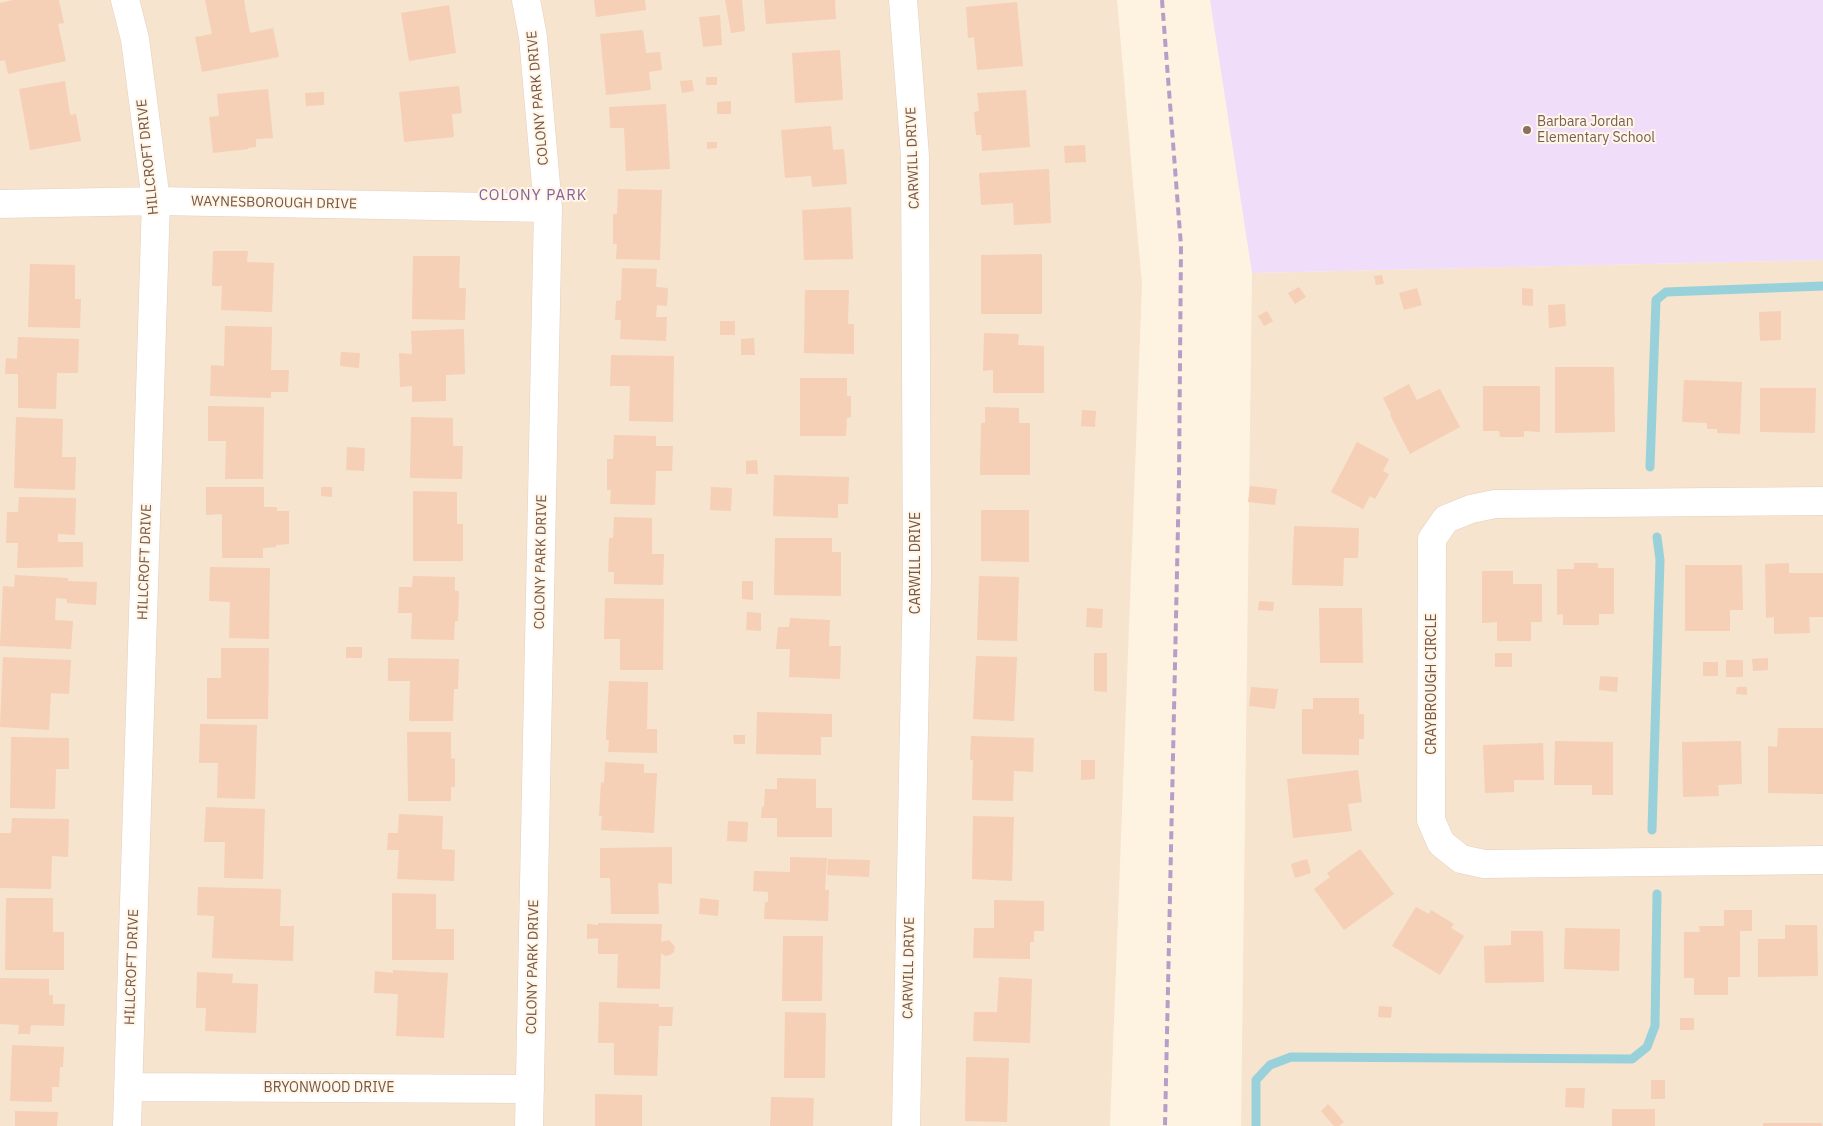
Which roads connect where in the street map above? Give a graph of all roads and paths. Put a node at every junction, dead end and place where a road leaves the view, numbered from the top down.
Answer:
1 (125, 0) edge
2 (526, 0) edge
3 (903, 0) edge
4 (156, 201) junction
5 (0, 204) edge
6 (548, 208) junction
7 (1823, 501) edge
8 (1823, 860) edge
9 (129, 1087) junction
10 (530, 1089) junction
11 (127, 1126) edge
12 (529, 1126) edge
13 (906, 1126) edge

1 - 4 street, HILLCROFT DRIVE
2 - 6 street, COLONY PARK DRIVE
3 - 13 street, CARWILL DRIVE
4 - 5 street, WAYNESBOROUGH DRIVE
4 - 6 street, WAYNESBOROUGH DRIVE
4 - 9 street, HILLCROFT DRIVE
6 - 10 street, COLONY PARK DRIVE
7 - 8 street, CRAYBROUGH CIRCLE
9 - 10 street, BRYONWOOD DRIVE
9 - 11 street, HILLCROFT DRIVE
10 - 12 street, COLONY PARK DRIVE

